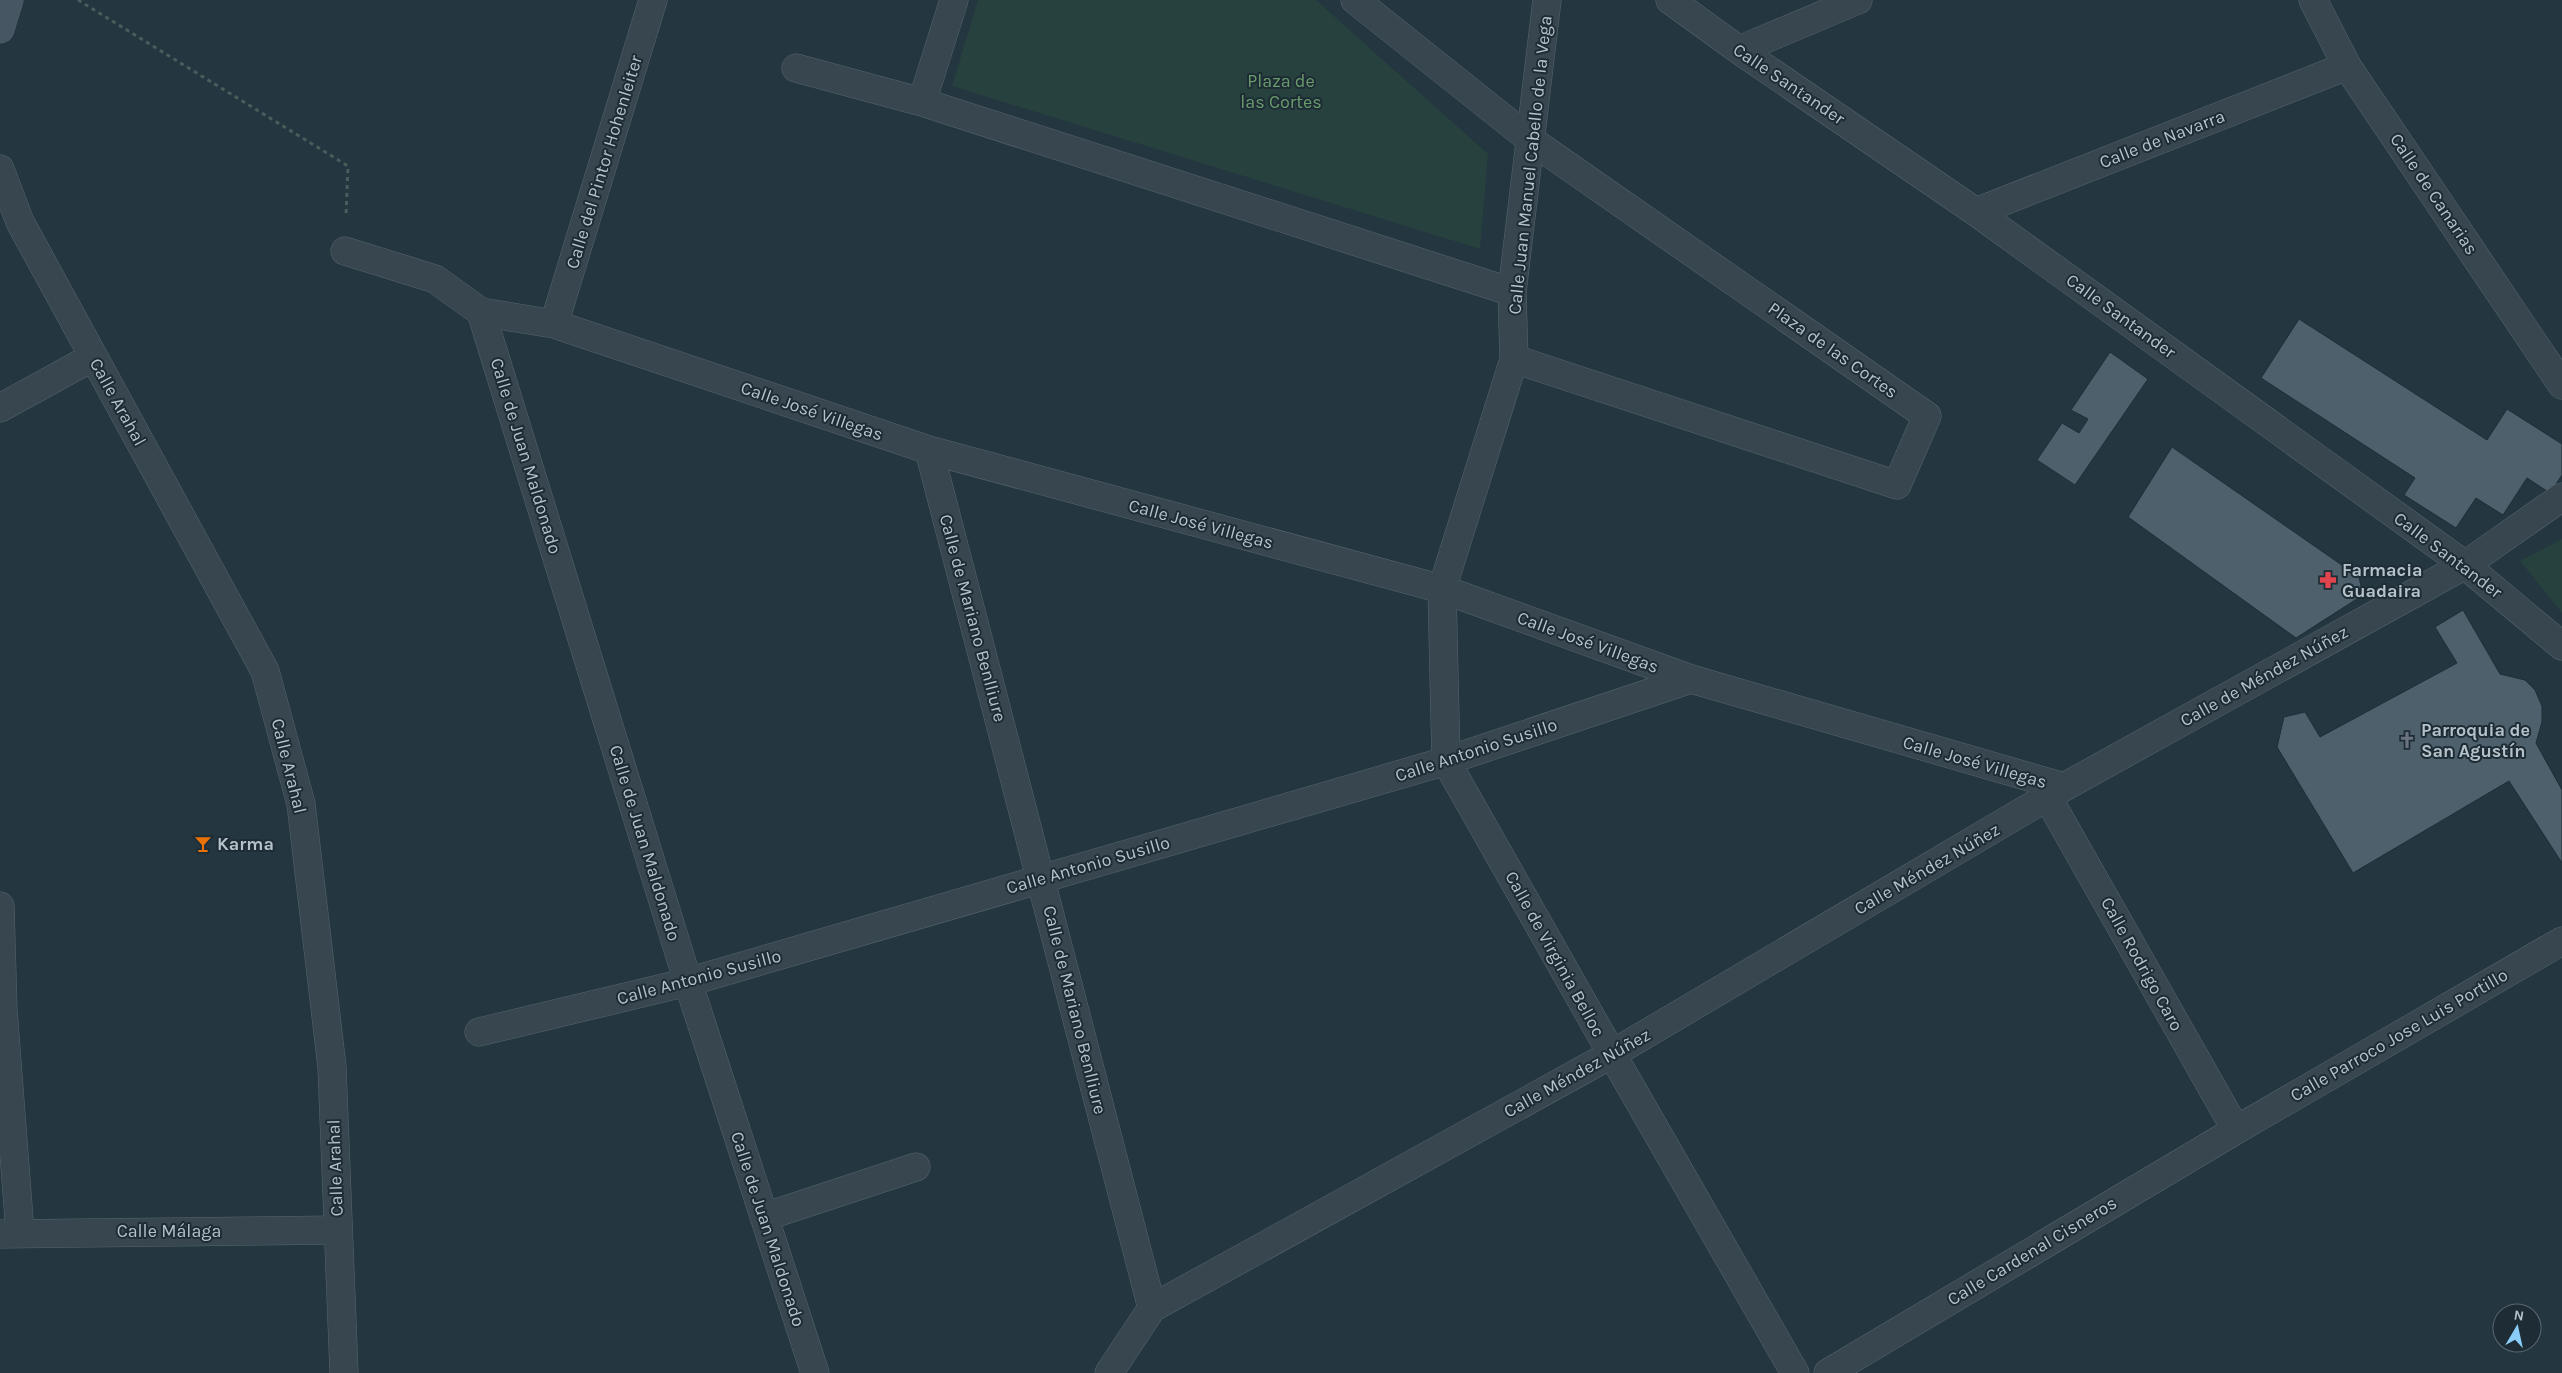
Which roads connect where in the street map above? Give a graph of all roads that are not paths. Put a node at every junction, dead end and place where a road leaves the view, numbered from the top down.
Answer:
1 (9, 0) edge
2 (653, 0) edge
3 (954, 0) edge
4 (1355, 0) edge
5 (1548, 0) edge
6 (1670, 0) edge
7 (1858, 0) edge
8 (2313, 0) edge
9 (0, 28) edge
10 (1739, 50) junction
11 (2347, 66) junction
12 (796, 68) dead end
13 (922, 102) junction
14 (1532, 140) junction
15 (0, 169) edge
16 (0, 199) edge
17 (1976, 212) junction
18 (20, 222) junction
19 (345, 251) road end
20 (1512, 292) junction
21 (481, 312) junction
22 (554, 324) junction
23 (93, 357) junction
24 (1514, 359) junction
25 (2562, 385) edge
26 (0, 408) edge
27 (929, 450) junction
28 (2562, 497) edge
29 (2465, 565) junction
30 (1442, 589) junction
31 (2562, 646) edge
32 (1692, 679) junction
33 (1446, 761) junction
34 (2056, 792) junction
35 (1042, 879) junction
36 (0, 906) edge
37 (2562, 941) edge
38 (688, 982) junction
39 (2, 1008) edge
40 (479, 1032) dead end
41 (1612, 1054) junction
42 (2236, 1130) junction
43 (916, 1167) dead end
44 (764, 1218) junction
45 (337, 1230) junction
46 (10, 1233) edge
47 (1152, 1308) junction
48 (344, 1373) edge
49 (815, 1373) edge
50 (1108, 1373) edge
51 (1795, 1373) edge
52 (1828, 1373) edge

1 - 9 main road
2 - 22 street, Calle del Pintor Hohenleiter
3 - 13 street
4 - 14 street, Plaza de las Cortes
5 - 14 street, Calle Juan Manuel Cabello de la Vega
6 - 10 street, Calle Santander
7 - 10 street
8 - 11 street, Calle de Canarias
10 - 17 street, Calle Santander
11 - 17 street, Calle de Navarra
11 - 25 street, Calle de Canarias
12 - 13 street
13 - 20 street
14 - 20 street, Calle Juan Manuel Cabello de la Vega
14 - 24 street, Plaza de las Cortes
15 - 18 street
16 - 18 street
17 - 29 street, Calle Santander
18 - 23 street, Calle Arahal
19 - 21 street, Calle José Villegas
20 - 24 street, Calle Juan Manuel Cabello de la Vega
21 - 22 street, Calle José Villegas
21 - 38 street, Calle de Juan Maldonado
22 - 27 street, Calle José Villegas
23 - 26 street
23 - 45 street, Calle Arahal
24 - 30 street, Calle Juan Manuel Cabello de la Vega
27 - 30 street, Calle José Villegas
27 - 35 street, Calle de Mariano Benlliure
28 - 29 street, Calle de Méndez Núñez
29 - 31 street, Calle Santander
29 - 34 street, Calle de Méndez Núñez
30 - 32 street, Calle José Villegas
30 - 33 street, Calle de Virginia Belloc
32 - 33 street, Calle Antonio Susillo
32 - 34 street, Calle José Villegas
33 - 35 street, Calle Antonio Susillo
33 - 41 street, Calle de Virginia Belloc
34 - 41 street, Calle Méndez Núñez
34 - 42 street, Calle Rodrigo Caro
35 - 38 street, Calle Antonio Susillo
35 - 47 street, Calle de Mariano Benlliure
36 - 39 street
37 - 42 street, Calle Parroco Jose Luis Portillo
38 - 40 street, Calle Antonio Susillo
38 - 44 street, Calle de Juan Maldonado
39 - 46 street
41 - 47 street, Calle Méndez Núñez
41 - 51 street, Calle de Virginia Belloc
42 - 52 street, Calle Cardenal Cisneros
43 - 44 street
44 - 49 street, Calle de Juan Maldonado
45 - 46 street, Calle Málaga
45 - 48 street, Calle Arahal
47 - 50 street, Calle Méndez Núñez

